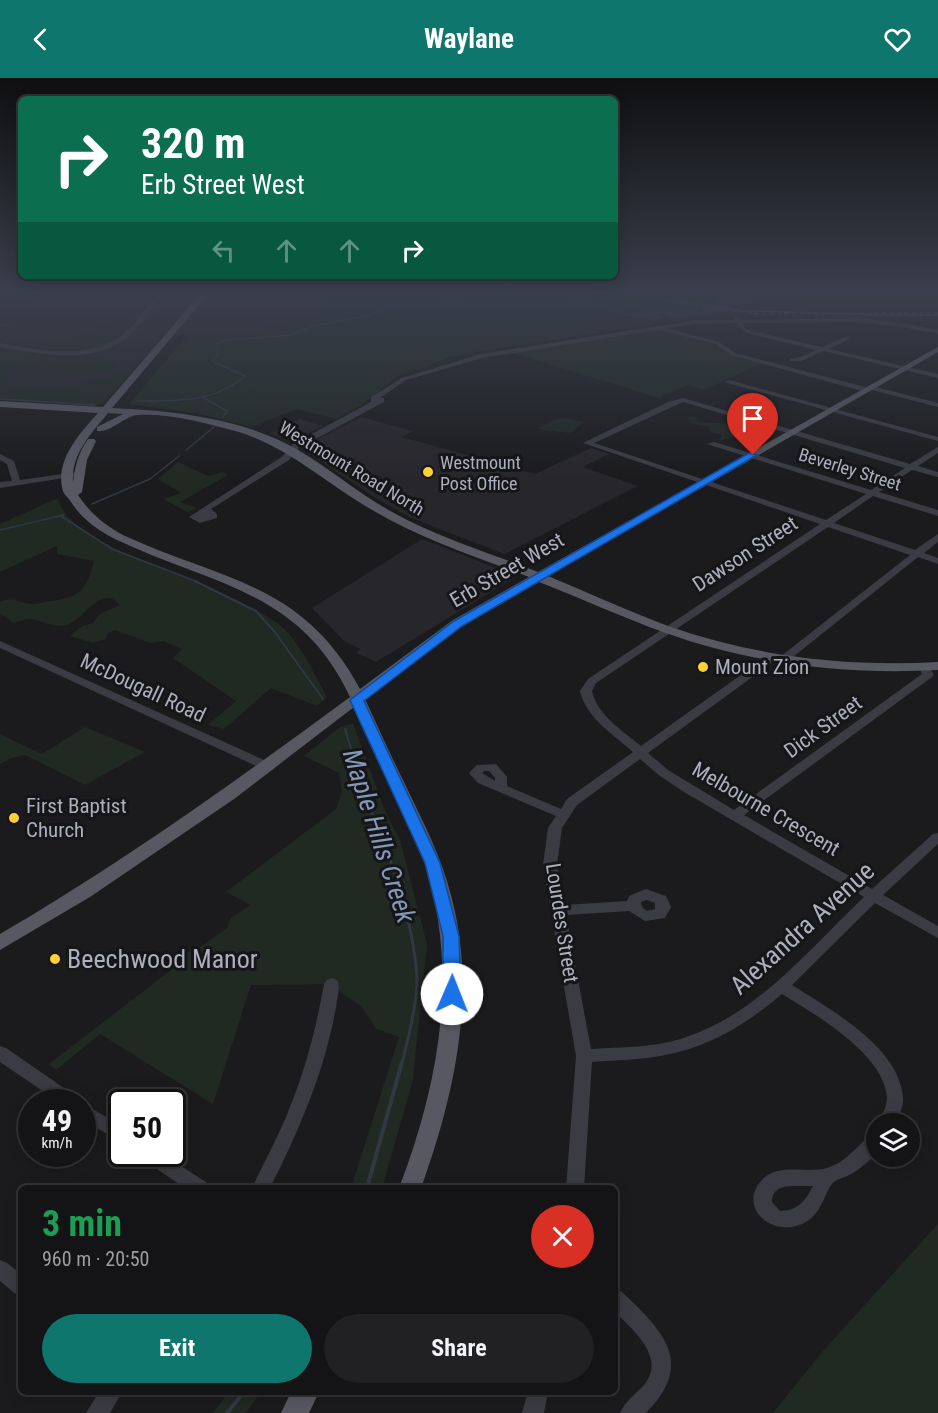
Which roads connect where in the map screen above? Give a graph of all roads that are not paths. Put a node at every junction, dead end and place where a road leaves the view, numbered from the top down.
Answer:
1 (155, 355) edge
2 (159, 355) edge
3 (486, 355) edge
4 (738, 355) edge
5 (809, 355) edge
6 (855, 355) edge
7 (927, 355) edge
8 (792, 360) dead end
9 (906, 368) junction
10 (938, 376) edge
11 (729, 382) dead end
12 (871, 389) junction
13 (938, 405) edge
14 (0, 406) edge
15 (832, 410) junction
16 (108, 414) junction
17 (131, 414) junction
18 (176, 415) junction
19 (792, 432) junction
20 (938, 438) edge
21 (711, 444) dead end
22 (938, 449) edge
23 (291, 451) junction
24 (753, 455) junction
25 (0, 456) edge
26 (910, 467) junction
27 (72, 474) junction
28 (938, 475) edge
29 (16, 481) junction
30 (702, 483) junction
31 (0, 485) edge
32 (872, 493) junction
33 (204, 511) dead end
34 (938, 513) edge
35 (827, 524) junction
36 (938, 537) edge
37 (916, 554) junction
38 (938, 561) edge
39 (563, 563) junction
40 (513, 566) junction
41 (539, 577) junction
42 (519, 588) junction
43 (667, 629) junction
44 (0, 644) edge
45 (779, 658) junction
46 (938, 666) edge
47 (924, 668) junction
48 (357, 700) junction
49 (588, 701) joint
50 (639, 752) junction
51 (269, 767) junction
52 (501, 787) dead end
53 (562, 814) junction
54 (734, 816) junction
55 (938, 837) edge
56 (874, 895) junction
57 (633, 906) dead end
58 (558, 910) junction
59 (938, 933) edge
60 (0, 943) edge
61 (332, 984) dead end
62 (782, 986) junction
63 (0, 1053) edge
64 (584, 1056) junction
65 (51, 1089) edge
66 (890, 1113) edge
67 (866, 1152) edge
68 (168, 1167) edge
69 (826, 1178) dead end
70 (195, 1185) edge
71 (262, 1185) edge
72 (411, 1185) edge
73 (575, 1185) edge
74 (0, 1269) edge
75 (18, 1284) edge
76 (618, 1302) edge
77 (110, 1395) edge
78 (304, 1395) edge
79 (537, 1395) edge
80 (97, 1413) edge
81 (294, 1413) edge
82 (533, 1413) edge
83 (632, 1413) edge

1 - 16 main road
2 - 16 main road
3 - 23 street
4 - 12 street
5 - 8 street
6 - 9 street
7 - 9 main road, Erb Street West
9 - 10 street
9 - 12 main road, Erb Street West
11 - 15 street
12 - 13 street
12 - 15 main road, Erb Street West
14 - 16 main road, Westmount Road North
14 - 16 main road, Westmount Road North
15 - 19 main road, Erb Street West
15 - 20 street
16 - 17 main road
16 - 17 main road, Westmount Road North
16 - 18 main road, Westmount Road North
16 - 27 main road
17 - 18 main road, Westmount Road North
18 - 23 main road, Westmount Road North
19 - 24 main road, Erb Street West
19 - 26 street
19 - 30 street
21 - 24 street, Beverley Street
22 - 26 street, Dawson Street
23 - 33 street
23 - 40 main road, Westmount Road North
24 - 30 main road, Erb Street West
24 - 32 street, Beverley Street
25 - 29 street
26 - 28 street
26 - 32 street, Dawson Street
27 - 29 street
27 - 48 main road
29 - 31 street
30 - 35 street
30 - 39 main road, Erb Street West
32 - 34 street, Beverley Street
32 - 35 street, Dawson Street
35 - 37 street
35 - 43 street, Dawson Street
36 - 37 street, Lourdes Street
37 - 38 street
37 - 45 street, Lourdes Street
39 - 40 main road
39 - 41 main road, Erb Street West
40 - 41 main road, Westmount Road North
40 - 42 main road
41 - 42 main road, Erb Street West
41 - 43 main road, Westmount Road North
42 - 48 main road, Erb Street West
43 - 45 main road, Westmount Road North
43 - 49 street, Dawson Street
44 - 51 street, McDougall Road
45 - 47 main road, Westmount Road North
45 - 50 street, Lourdes Street
46 - 47 main road, Westmount Road North
47 - 54 street, Dick Street
48 - 51 main road, Erb Street West
48 - 72 main road
49 - 50 street, Melbourne Crescent
50 - 53 street, Lourdes Street
50 - 54 street, Melbourne Crescent
51 - 60 main road, Erb Street West
52 - 53 street
53 - 58 street, Lourdes Street
54 - 56 street, Melbourne Crescent
55 - 56 street, Alexandra Avenue
56 - 59 street, Melbourne Crescent
56 - 62 street, Alexandra Avenue
57 - 58 street
58 - 64 street, Lourdes Street
61 - 71 street
62 - 64 street, Alexandra Avenue
62 - 66 street
63 - 65 street
64 - 73 street, Lourdes Street
67 - 69 street
68 - 70 street
74 - 75 street
76 - 83 street
77 - 80 street
78 - 81 main road
79 - 82 street

